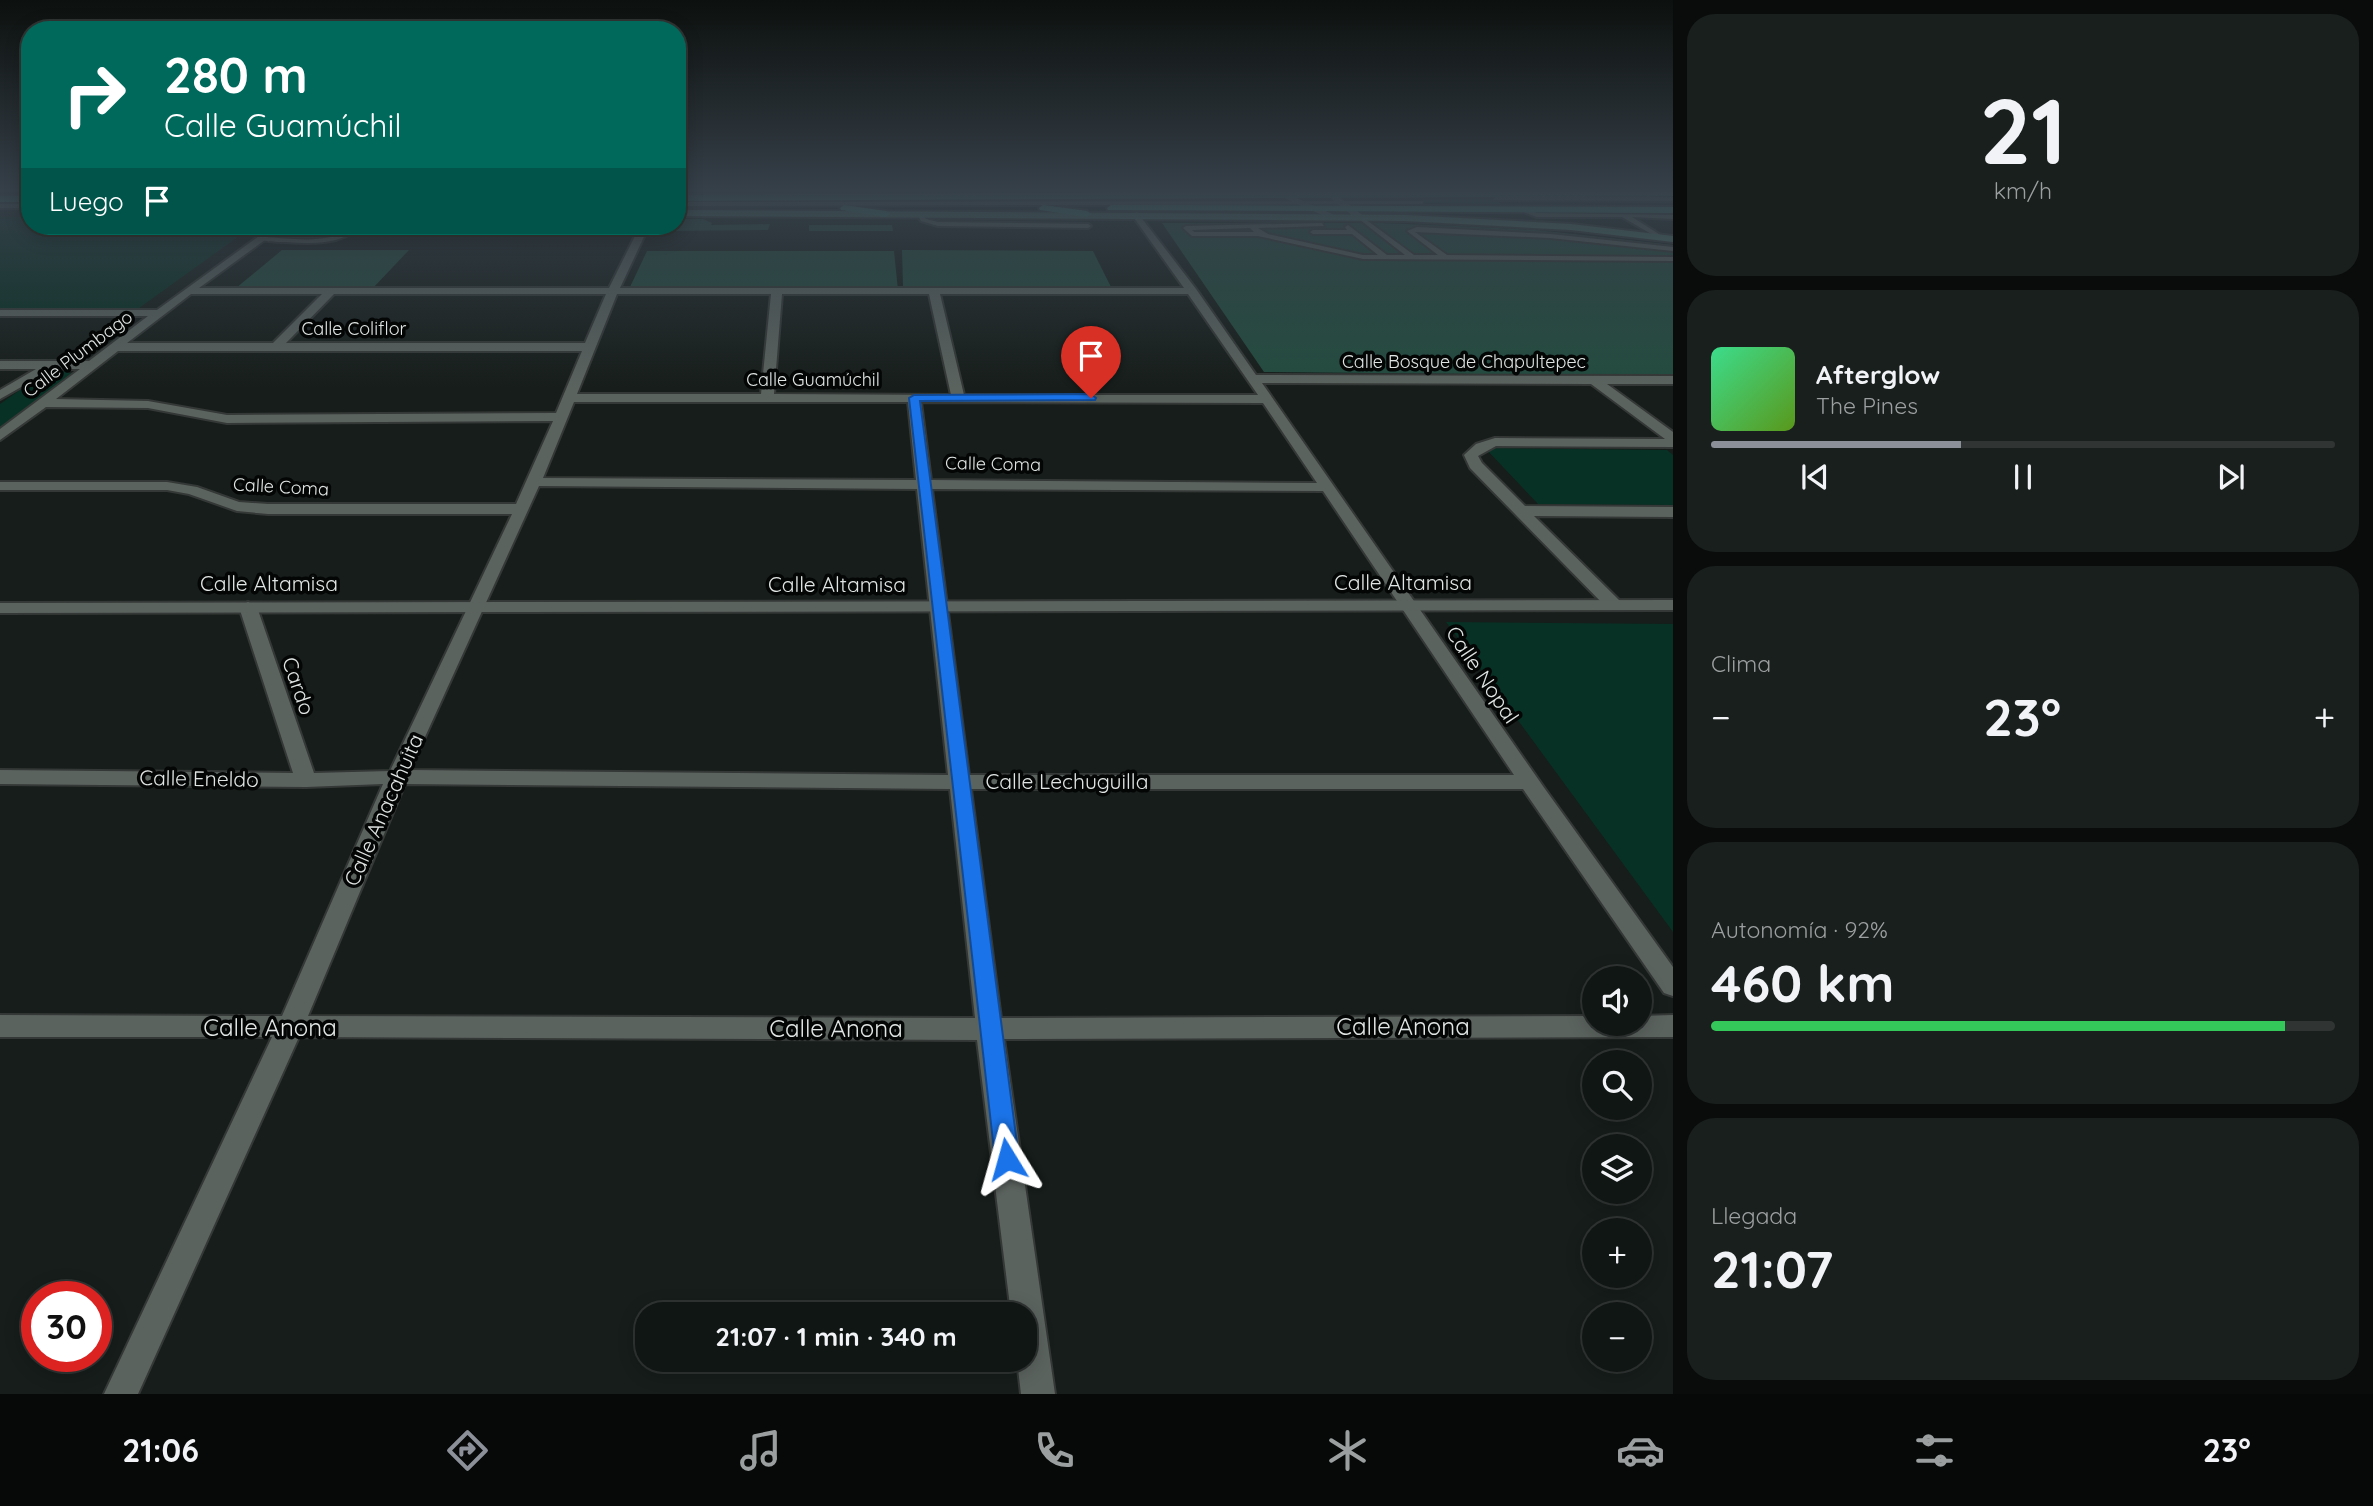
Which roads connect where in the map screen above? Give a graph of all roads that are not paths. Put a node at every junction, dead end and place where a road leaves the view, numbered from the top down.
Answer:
1 (236, 257) edge
2 (630, 257) edge
3 (1168, 257) edge
4 (1369, 257) edge
5 (1411, 257) edge
6 (1451, 257) edge
7 (1386, 258) joint
8 (1553, 258) joint
9 (1673, 259) edge
10 (778, 290) junction
11 (934, 290) junction
12 (188, 291) junction
13 (331, 291) junction
14 (613, 291) junction
15 (1192, 291) junction
16 (0, 313) edge
17 (160, 313) junction
18 (117, 346) junction
19 (276, 347) junction
20 (591, 347) junction
21 (0, 365) edge
22 (50, 365) junction
23 (91, 365) junction
24 (1254, 379) junction
25 (1593, 379) junction
26 (1673, 380) edge
27 (0, 395) edge
28 (767, 398) junction
29 (914, 398) junction
30 (958, 398) junction
31 (1266, 398) junction
32 (43, 403) junction
33 (564, 408) junction
34 (0, 436) edge
35 (1673, 441) edge
36 (1480, 447) joint
37 (534, 482) junction
38 (925, 483) junction
39 (0, 486) edge
40 (1327, 486) junction
41 (522, 509) junction
42 (1522, 511) junction
43 (1673, 512) edge
44 (1408, 605) junction
45 (1614, 605) junction
46 (475, 606) junction
47 (1673, 606) edge
48 (248, 607) junction
49 (0, 608) edge
50 (939, 608) junction
51 (0, 777) edge
52 (397, 777) junction
53 (306, 780) junction
54 (961, 782) junction
55 (1527, 782) junction
56 (1673, 986) edge
57 (0, 1026) edge
58 (1673, 1026) edge
59 (290, 1028) junction
60 (989, 1029) junction
61 (121, 1394) edge
62 (1038, 1394) edge

1 - 12 street, Calle Plumbago
2 - 14 street, Calle Anacahuita
3 - 15 street, Calle Nopal
4 - 7 lane
5 - 7 lane
6 - 8 lane
8 - 9 lane
10 - 11 street
10 - 14 street
10 - 28 street
11 - 15 street
11 - 30 street
12 - 13 street
12 - 17 street, Calle Plumbago
13 - 14 street
13 - 19 street
14 - 20 street, Calle Anacahuita
15 - 24 street, Calle Nopal
16 - 17 street
17 - 18 street, Calle Plumbago
18 - 19 street, Calle Coliflor
18 - 23 street, Calle Plumbago
19 - 20 street, Calle Coliflor
20 - 33 street, Calle Anacahuita
21 - 22 street
22 - 23 street
22 - 27 street, Calle Plumbago
23 - 32 street, Calle Plumbago
24 - 25 street, Calle Bosque de Chapultepec
24 - 31 street, Calle Nopal
25 - 26 street, Calle Bosque de Chapultepec
25 - 35 street
28 - 29 street, Calle Guamúchil
28 - 33 street, Calle Guamúchil
29 - 30 street, Calle Guamúchil
29 - 38 street
30 - 31 street, Calle Guamúchil
31 - 40 street, Calle Nopal
32 - 33 street, Calle Guamúchil
32 - 34 street, Calle Plumbago
33 - 37 street, Calle Anacahuita
35 - 36 street
36 - 42 street
37 - 38 street, Calle Coma
37 - 41 street, Calle Anacahuita
38 - 40 street, Calle Coma
38 - 50 street
39 - 41 street, Calle Coma
40 - 44 street, Calle Nopal
41 - 46 street, Calle Anacahuita
42 - 43 street
42 - 45 street
44 - 45 street, Calle Altamisa
44 - 50 street, Calle Altamisa
44 - 55 street, Calle Nopal
45 - 47 street, Calle Altamisa
46 - 48 street, Calle Altamisa
46 - 50 street, Calle Altamisa
46 - 52 street, Calle Anacahuita
48 - 49 street, Calle Altamisa
48 - 53 street, Cardo
50 - 54 street
51 - 53 street, Calle Eneldo
52 - 53 street, Calle Eneldo
52 - 54 street, Calle Lechuguilla
52 - 59 street, Calle Anacahuita
54 - 55 street, Calle Lechuguilla
54 - 60 street
55 - 56 street, Calle Nopal
57 - 59 street, Calle Anona
58 - 60 street, Calle Anona
59 - 60 street, Calle Anona
59 - 61 street, Calle Anacahuita
60 - 62 street

